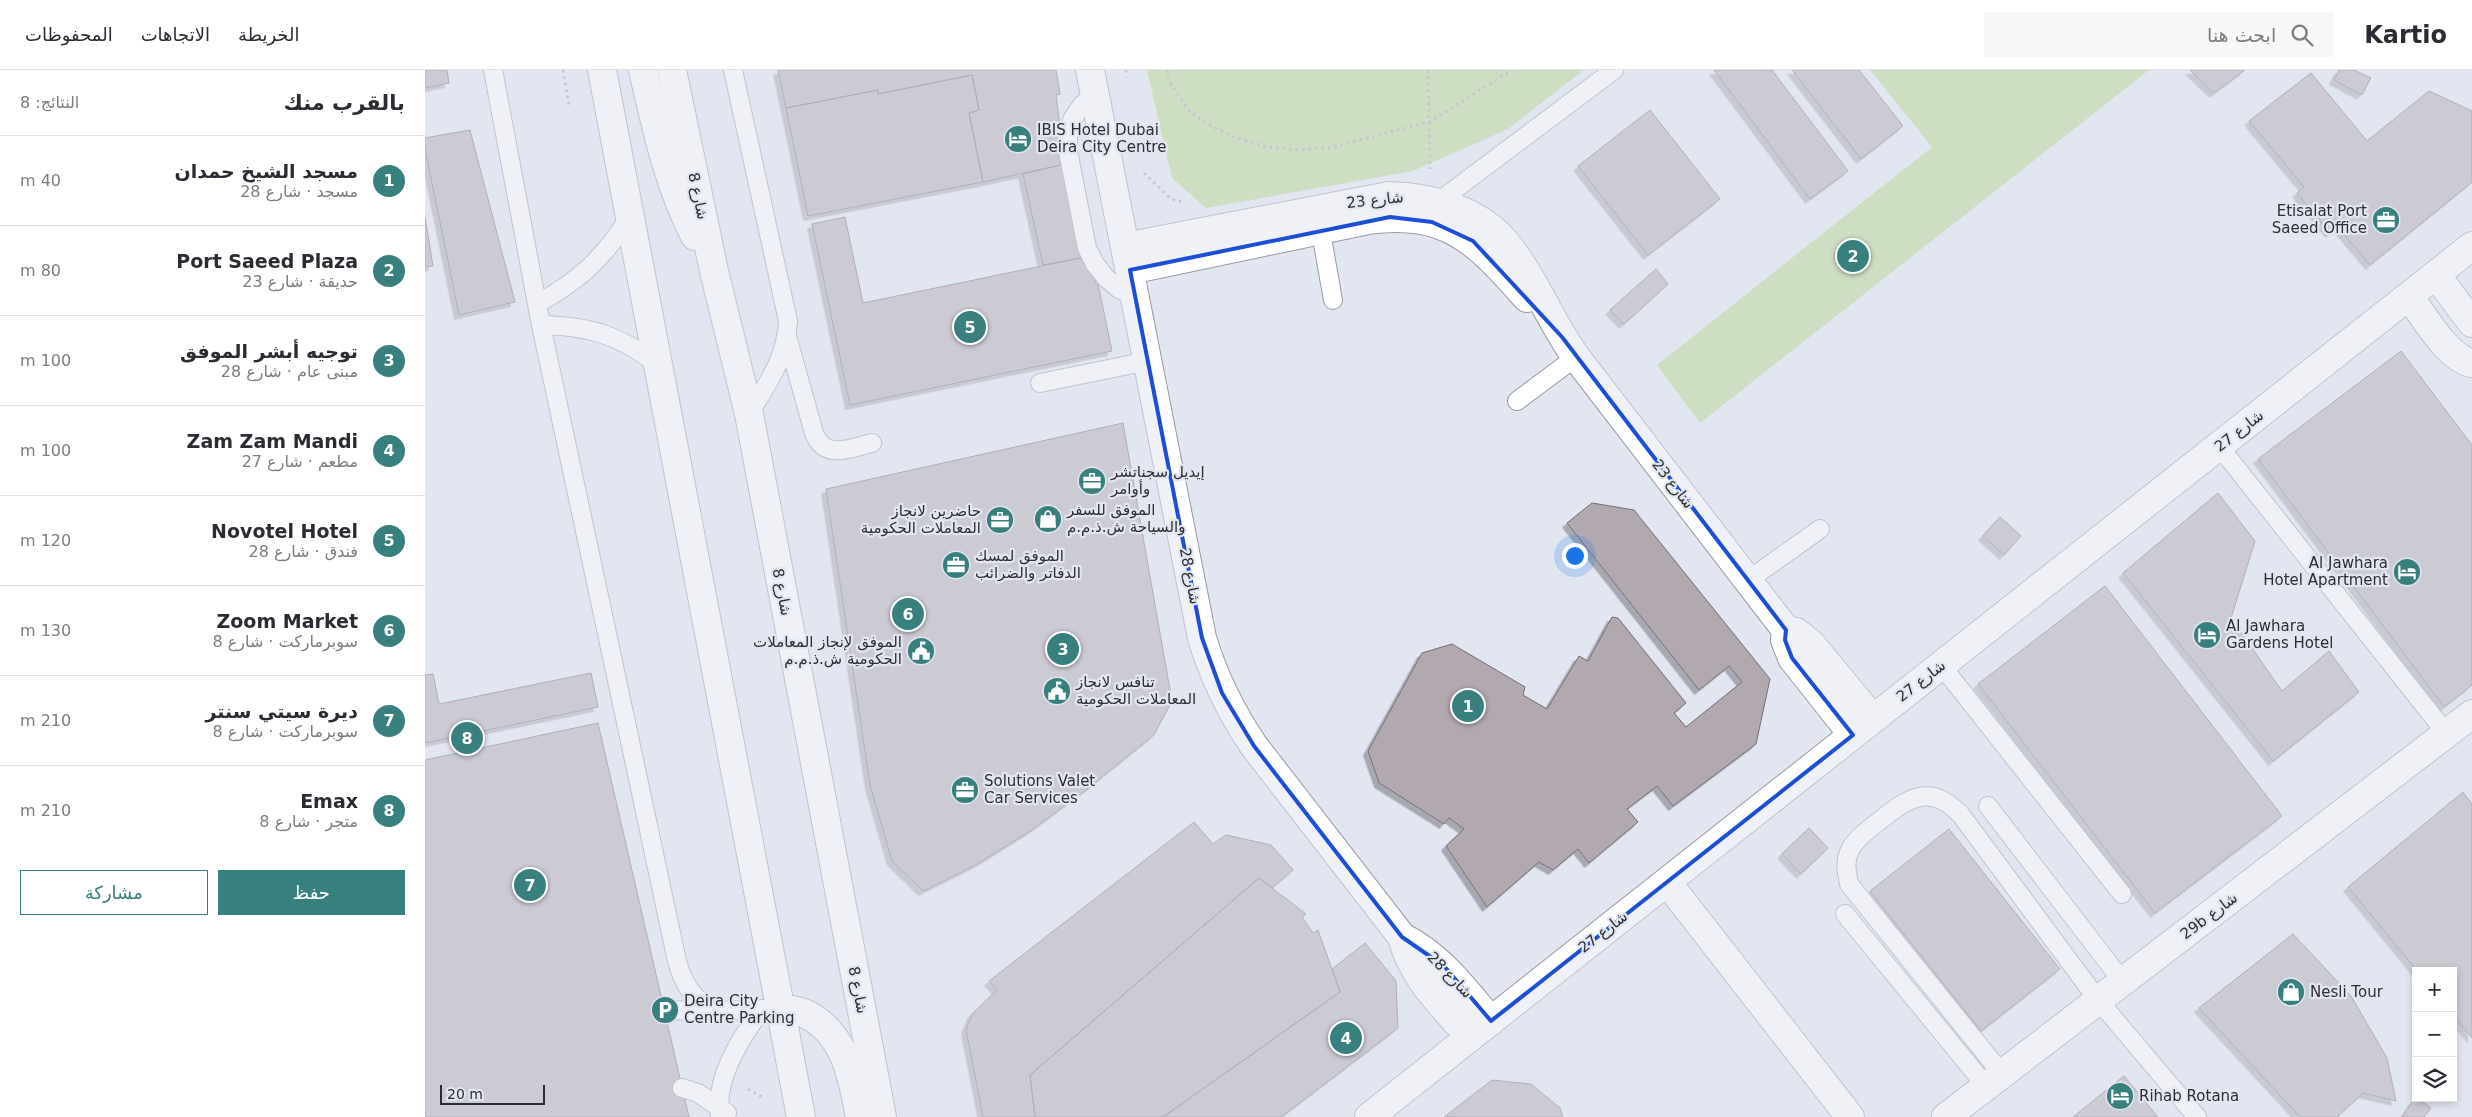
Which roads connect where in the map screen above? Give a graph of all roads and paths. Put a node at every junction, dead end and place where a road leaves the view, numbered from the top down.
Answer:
1 (493, 70) edge
2 (563, 70) edge
3 (602, 70) edge
4 (643, 70) edge
5 (672, 70) edge
6 (733, 70) edge
7 (1126, 70) edge
8 (1167, 70) edge
9 (1428, 70) edge
10 (1512, 70) edge
11 (1614, 70) edge
12 (1127, 80) dead end
13 (1092, 82) edge
14 (569, 105) dead end
15 (1429, 122) junction
16 (1137, 166) dead end
17 (1430, 175) dead end
18 (1438, 202) junction
19 (1191, 203) dead end
20 (630, 216) junction
21 (1319, 219) junction
22 (2472, 246) edge
23 (1127, 259) junction
24 (714, 271) junction
25 (2436, 275) junction
26 (2409, 296) junction
27 (1135, 297) junction
28 (1333, 300) dead end
29 (537, 304) junction
30 (2472, 323) edge
31 (541, 325) junction
32 (787, 338) junction
33 (1569, 347) junction
34 (1148, 361) junction
35 (2472, 363) edge
36 (658, 365) junction
37 (1040, 383) dead end
38 (1517, 401) dead end
39 (749, 414) junction
40 (872, 443) dead end
41 (2219, 446) junction
42 (1820, 529) dead end
43 (1747, 580) junction
44 (1941, 665) junction
45 (2463, 725) edge
46 (1863, 727) junction
47 (1988, 806) dead end
48 (1667, 882) junction
49 (2122, 894) dead end
50 (1845, 914) dead end
51 (1402, 937) junction
52 (2123, 982) junction
53 (2098, 1000) junction
54 (770, 1008) junction
55 (665, 1010) dead end
56 (714, 1011) junction
57 (1491, 1020) junction
58 (1470, 1037) junction
59 (1994, 1080) junction
60 (682, 1088) dead end
61 (723, 1114) edge
62 (801, 1117) edge
63 (860, 1117) edge
64 (882, 1117) edge
65 (1369, 1117) edge
66 (1850, 1117) edge
67 (1946, 1117) edge
68 (2197, 1117) edge

1 - 29 lane
2 - 14 path
3 - 20 street
4 - 24 street
5 - 24 street, شارع 8
6 - 32 lane
7 - 12 path
8 - 15 path
9 - 15 path
10 - 15 path
11 - 18 lane
13 - 23 street, شارع 28
13 - 27 lane
15 - 17 path
16 - 19 path
18 - 21 street, شارع 23
18 - 33 street, شارع 23
20 - 29 lane
20 - 36 street
21 - 23 street, شارع 23
21 - 28 lane
21 - 33 street, شارع 23
22 - 25 street, شارع 27
23 - 27 street, شارع 28
24 - 39 street, شارع 8
25 - 26 street, شارع 27
25 - 30 street
26 - 35 street
26 - 41 street, شارع 27
27 - 34 street, شارع 28
29 - 31 lane
31 - 36 lane
31 - 56 lane
32 - 39 lane
32 - 40 lane
33 - 38 lane
33 - 43 street, شارع 23
34 - 37 lane
34 - 51 street, شارع 28
36 - 54 street
39 - 64 street, شارع 8
41 - 44 street, شارع 27
41 - 45 lane
42 - 43 lane
43 - 46 street, شارع 23
44 - 46 street, شارع 27
44 - 49 lane
45 - 52 street, 29b شارع
46 - 48 street, شارع 27
47 - 52 lane
48 - 57 street, شارع 27
48 - 66 street
50 - 59 lane
51 - 57 street, شارع 28
51 - 58 street, شارع 28
52 - 53 street, 29b شارع
53 - 59 street, 29b شارع
53 - 59 lane
53 - 68 lane
54 - 56 lane
54 - 61 lane
54 - 62 street
54 - 63 street
55 - 56 lane
57 - 58 street, شارع 27
58 - 65 street, شارع 27
59 - 67 street, 29b شارع
60 - 61 lane

